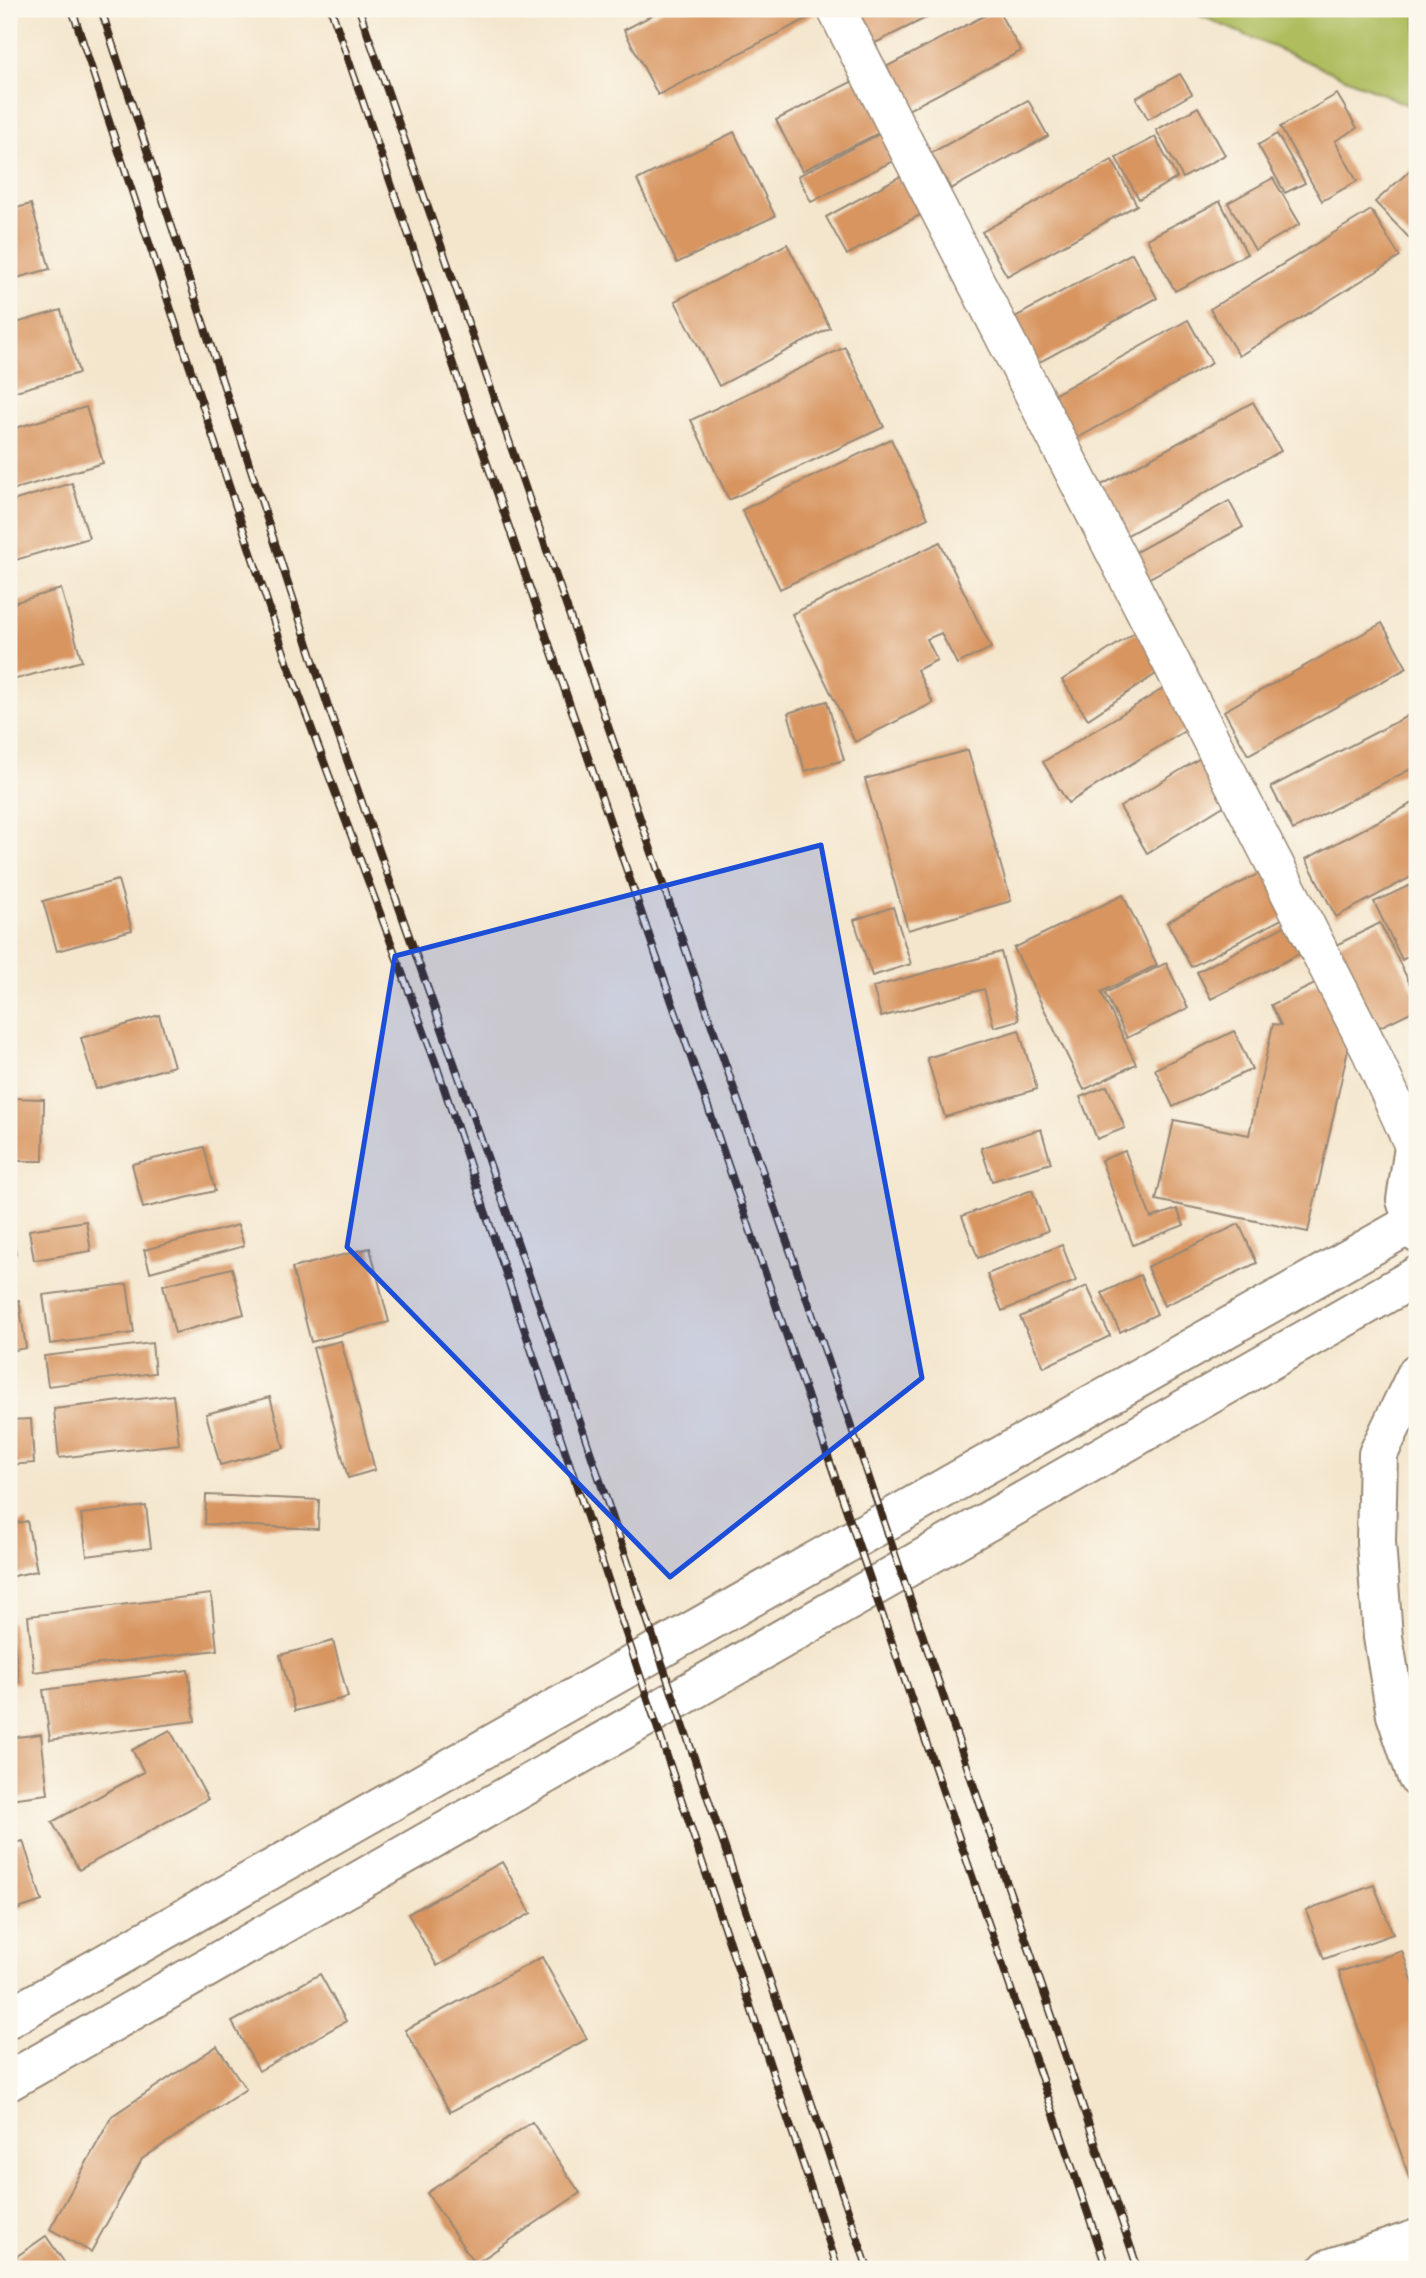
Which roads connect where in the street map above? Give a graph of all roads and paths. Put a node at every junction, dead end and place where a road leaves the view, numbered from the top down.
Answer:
1 (836, 9) edge
2 (1416, 1146) edge
3 (1416, 1227) edge
4 (1417, 1276) edge
5 (1417, 1373) edge
6 (1417, 1777) edge
7 (9, 2018) edge
8 (9, 2081) edge
9 (1417, 2239) edge
10 (1328, 2269) edge

1 - 2 street
2 - 3 street
3 - 7 street
4 - 8 street
5 - 6 street
9 - 10 street

